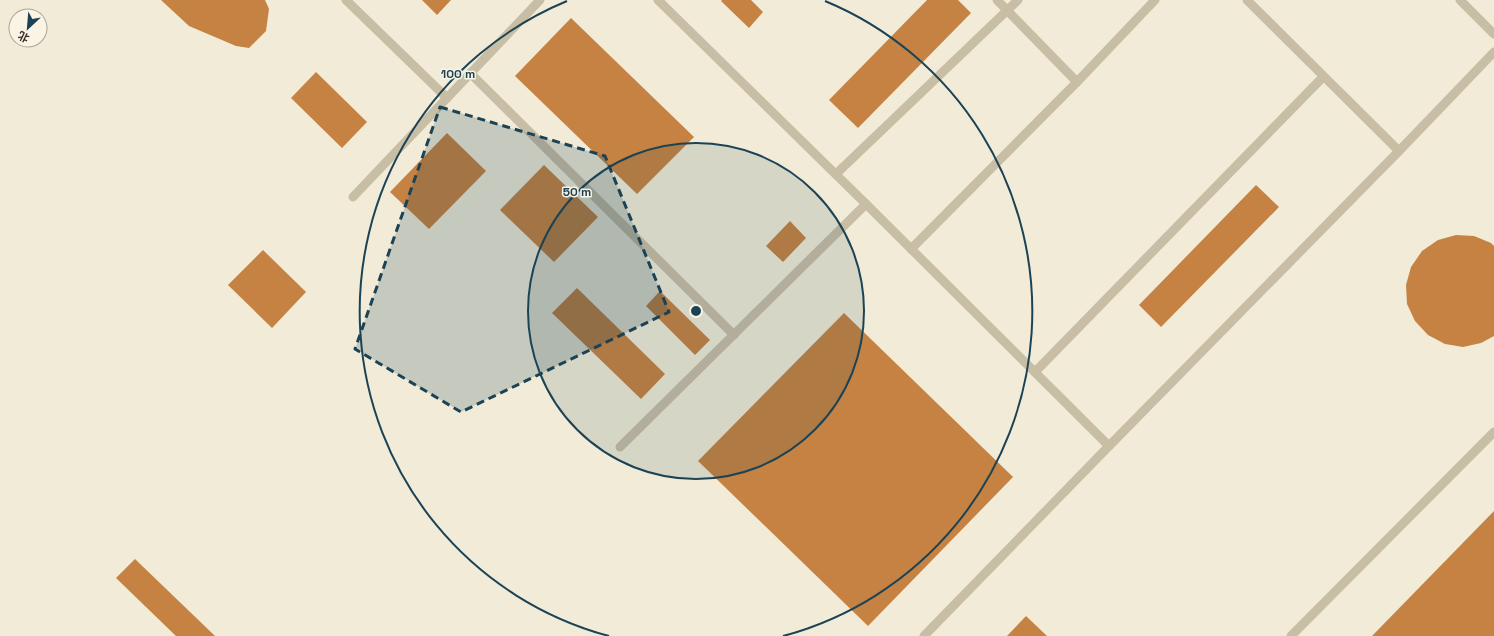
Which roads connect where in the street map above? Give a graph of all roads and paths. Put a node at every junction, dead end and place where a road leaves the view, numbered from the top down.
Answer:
1 (346, 0) edge
2 (540, 0) edge
3 (658, 0) edge
4 (997, 0) edge
5 (1018, 0) edge
6 (1156, 0) edge
7 (1247, 0) edge
8 (1460, 0) edge
9 (1008, 10) junction
10 (1494, 34) edge
11 (1494, 52) edge
12 (470, 73) junction
13 (1323, 77) junction
14 (1077, 82) junction
15 (447, 98) junction
16 (1399, 151) junction
17 (836, 174) junction
18 (353, 197) dead end
19 (866, 204) junction
20 (911, 248) junction
21 (734, 335) junction
22 (1035, 372) junction
23 (1494, 432) edge
24 (1109, 446) junction
25 (620, 447) dead end
26 (924, 636) edge
27 (1291, 636) edge

1 - 15 lane
2 - 12 lane
3 - 17 lane
4 - 9 lane
5 - 9 lane
6 - 14 lane
7 - 13 lane
8 - 10 lane
9 - 14 lane
9 - 17 lane
11 - 16 lane
12 - 15 lane
12 - 21 lane
13 - 16 lane
13 - 22 lane
14 - 20 lane
15 - 18 lane
16 - 24 lane
17 - 19 lane
19 - 20 lane
19 - 21 lane
20 - 22 lane
21 - 25 lane
22 - 24 lane
23 - 27 lane
24 - 26 lane

